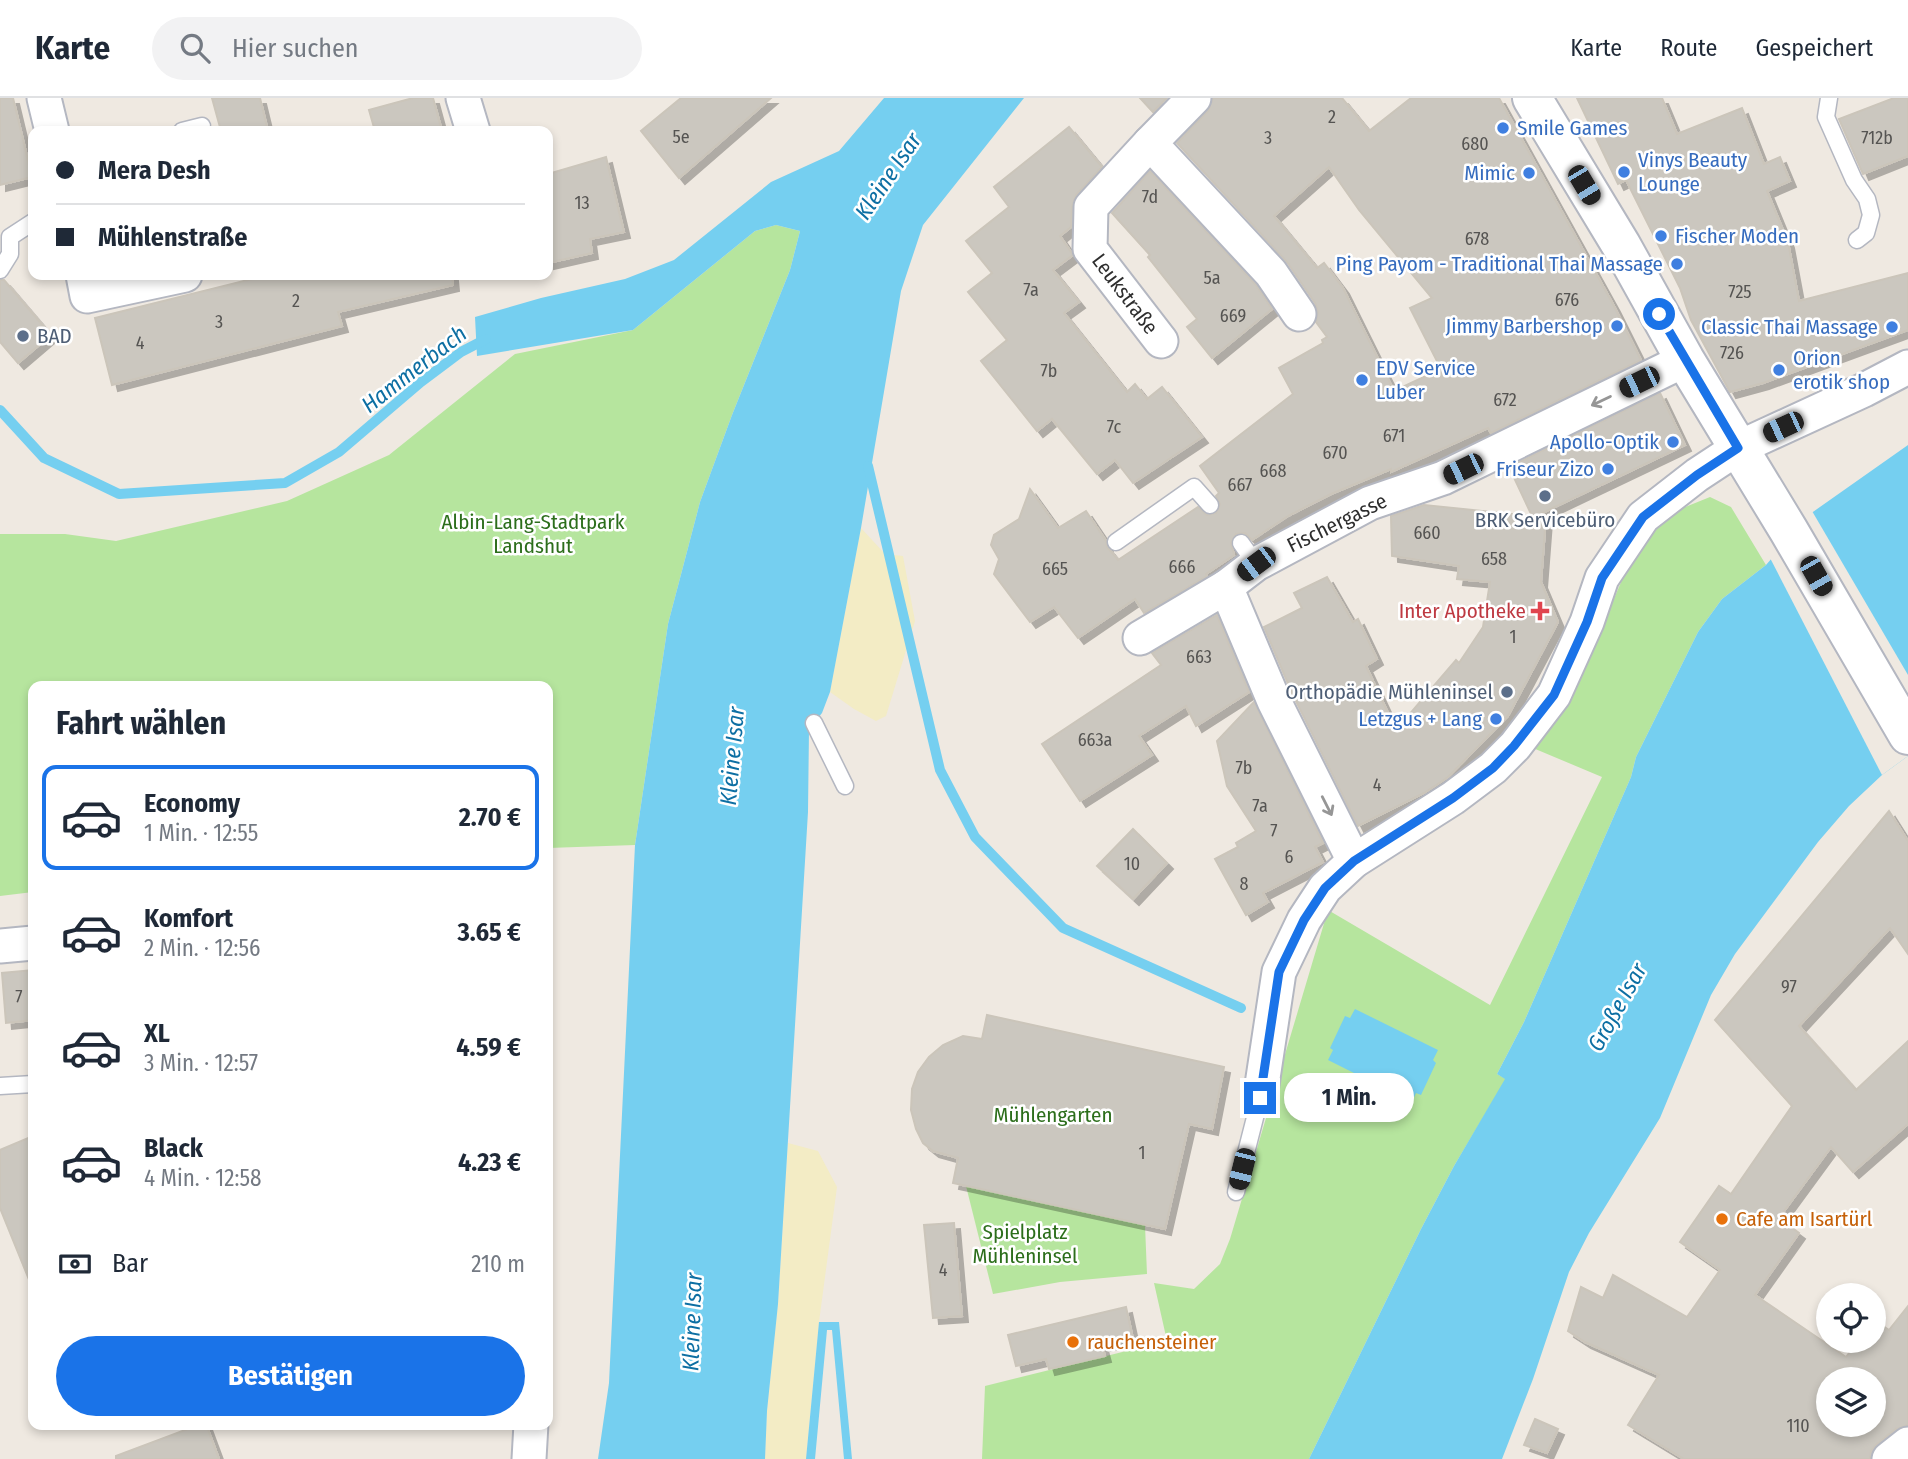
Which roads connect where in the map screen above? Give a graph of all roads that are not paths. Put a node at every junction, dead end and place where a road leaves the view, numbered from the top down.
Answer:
1 (44, 98) edge
2 (463, 98) edge
3 (1194, 98) edge
4 (1532, 98) edge
5 (1829, 98) edge
6 (51, 126) edge
7 (471, 126) edge
8 (1150, 143) junction
9 (28, 225) edge
10 (1857, 240) dead end
11 (0, 270) edge
12 (84, 280) edge
13 (162, 280) edge
14 (1300, 314) dead end
15 (1161, 341) dead end
16 (1685, 360) junction
17 (1908, 367) edge
18 (1738, 448) junction
19 (1210, 505) dead end
20 (1116, 542) dead end
21 (1226, 587) junction
22 (1140, 638) dead end
23 (814, 723) dead end
24 (1908, 735) edge
25 (845, 786) dead end
26 (1354, 861) junction
27 (28, 943) edge
28 (0, 946) edge
29 (28, 1084) edge
30 (0, 1086) edge
31 (1260, 1098) joint
32 (1236, 1192) dead end
33 (1908, 1444) edge
34 (1889, 1459) edge

1 - 6 street
2 - 7 street
3 - 8 street, Leukstraße
4 - 16 street
5 - 10 lane
8 - 14 street
8 - 15 street, Leukstraße
9 - 11 lane
12 - 13 street
16 - 18 street
16 -> 21 street, Fischergasse
17 - 18 street
18 - 24 street
18 - 26 street
19 - 20 lane
21 - 22 street, Fischergasse
21 -> 26 street
23 - 25 lane
26 - 31 street
27 - 28 street
29 - 30 lane
31 - 32 lane
33 - 34 street

